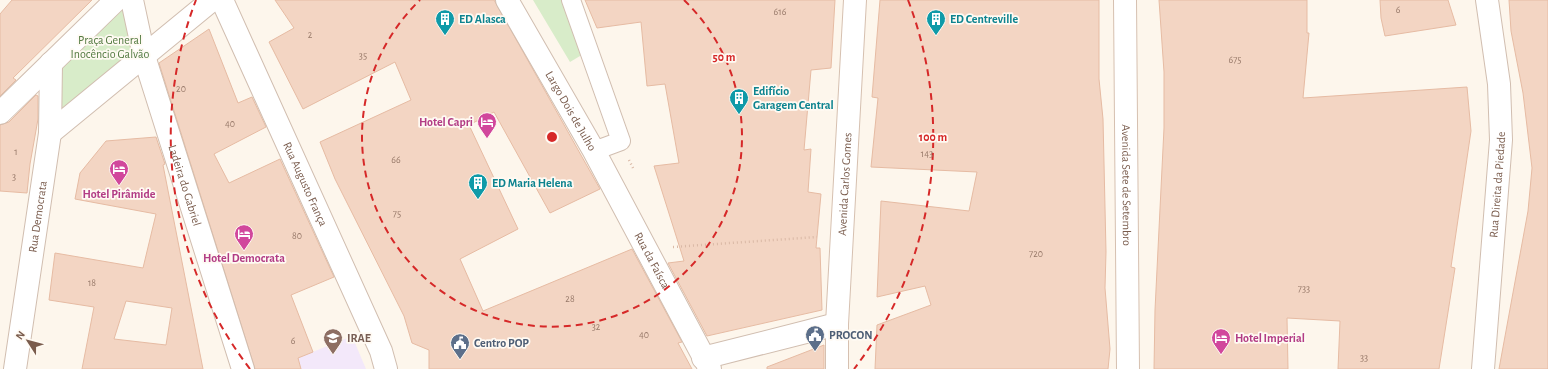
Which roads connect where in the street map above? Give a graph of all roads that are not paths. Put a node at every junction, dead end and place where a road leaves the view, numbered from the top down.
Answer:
1 (116, 0) edge
2 (132, 0) edge
3 (212, 0) edge
4 (222, 0) edge
5 (507, 0) edge
6 (571, 0) edge
7 (855, 0) edge
8 (1125, 0) edge
9 (1487, 0) edge
10 (144, 56) junction
11 (50, 63) junction
12 (0, 112) edge
13 (50, 133) junction
14 (594, 151) junction
15 (837, 324) junction
16 (706, 363) edge
17 (15, 369) edge
18 (243, 369) edge
19 (386, 369) edge
20 (837, 369) edge
21 (1128, 369) edge
22 (1483, 369) edge

1 - 11 street
2 - 10 street, Ladeira do Gabriel
3 - 10 street
4 - 19 street, Rua Augusto França
5 - 14 street, Largo Dois de Julho
6 - 14 street, Largo Dois de Julho
7 - 15 street, Avenida Carlos Gomes
8 - 21 street, Avenida Sete de Setembro
9 - 22 street, Rua Direita da Piedade
10 - 13 street
10 - 18 street, Ladeira do Gabriel
11 - 12 street
11 - 13 street, Rua Democrata
13 - 17 street, Rua Democrata
14 - 16 street, Rua da Faísca
15 - 16 street
15 - 20 street, Avenida Carlos Gomes

